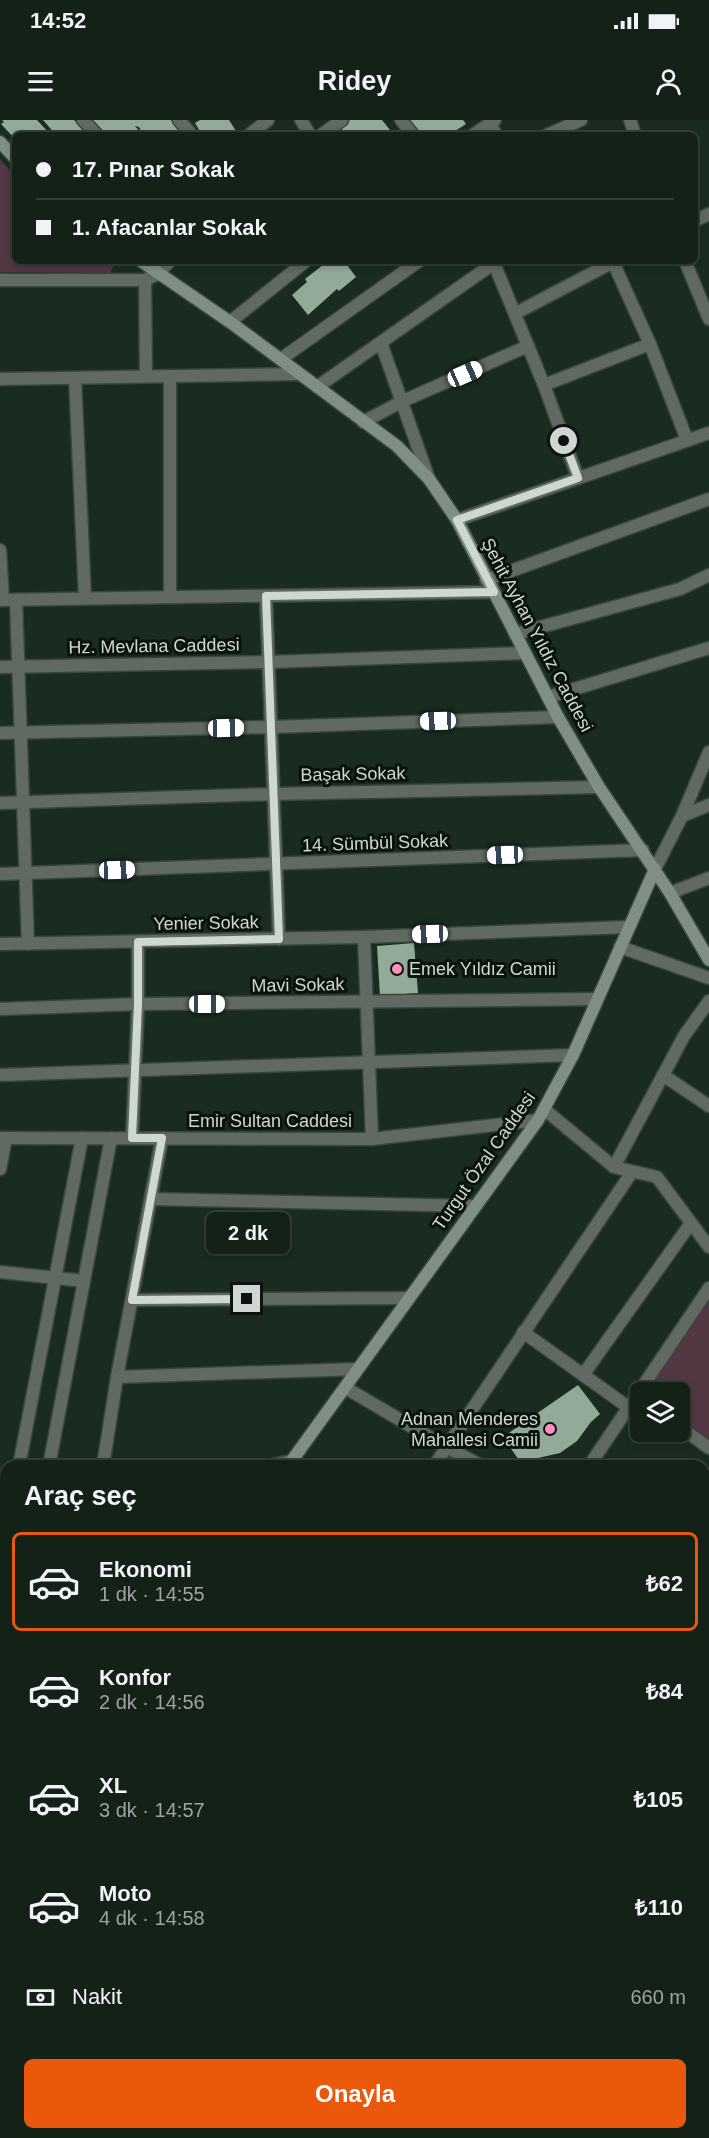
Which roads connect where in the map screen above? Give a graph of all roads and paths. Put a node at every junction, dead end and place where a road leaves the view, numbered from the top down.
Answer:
1 (83, 120) edge
2 (179, 120) edge
3 (268, 120) edge
4 (342, 120) edge
5 (401, 120) edge
6 (581, 120) edge
7 (94, 132) edge
8 (189, 132) edge
9 (253, 132) edge
10 (325, 132) edge
11 (411, 132) edge
12 (554, 132) edge
13 (0, 142) edge
14 (12, 155) edge
15 (145, 264) edge
16 (167, 264) edge
17 (302, 264) edge
18 (414, 264) edge
19 (492, 264) edge
20 (496, 264) edge
21 (610, 264) edge
22 (615, 264) edge
23 (686, 264) edge
24 (158, 274) junction
25 (0, 280) edge
26 (145, 280) junction
27 (516, 313) junction
28 (709, 319) edge
29 (230, 322) junction
30 (381, 343) junction
31 (650, 344) junction
32 (528, 346) junction
33 (281, 359) junction
34 (300, 374) junction
35 (146, 376) junction
36 (170, 376) junction
37 (75, 378) junction
38 (0, 379) edge
39 (544, 385) junction
40 (317, 387) junction
41 (403, 401) junction
42 (363, 422) junction
43 (709, 433) edge
44 (687, 440) junction
45 (429, 478) junction
46 (578, 478) junction
47 (709, 500) edge
48 (457, 520) junction
49 (0, 550) edge
50 (709, 575) edge
51 (486, 580) junction
52 (494, 592) junction
53 (266, 596) junction
54 (170, 597) junction
55 (85, 598) junction
56 (2, 600) edge
57 (16, 600) junction
58 (515, 634) junction
59 (709, 648) edge
60 (525, 653) junction
61 (269, 662) junction
62 (19, 666) junction
63 (0, 667) edge
64 (548, 698) junction
65 (558, 717) junction
66 (271, 727) junction
67 (21, 732) junction
68 (0, 733) edge
69 (709, 752) edge
70 (599, 787) junction
71 (273, 794) junction
72 (23, 802) junction
73 (0, 803) edge
74 (709, 805) edge
75 (682, 816) junction
76 (642, 850) junction
77 (276, 865) junction
78 (655, 868) junction
79 (0, 874) edge
80 (26, 874) junction
81 (709, 878) edge
82 (670, 893) junction
83 (628, 927) junction
84 (364, 937) junction
85 (279, 939) junction
86 (138, 942) junction
87 (0, 944) edge
88 (28, 944) junction
89 (706, 946) edge
90 (620, 947) junction
91 (709, 960) edge
92 (709, 978) edge
93 (597, 999) junction
94 (709, 1001) edge
95 (367, 1002) junction
96 (138, 1004) junction
97 (0, 1009) edge
98 (573, 1055) junction
99 (370, 1062) junction
100 (135, 1070) junction
101 (0, 1074) edge
102 (663, 1075) junction
103 (709, 1106) edge
104 (541, 1114) junction
105 (3, 1138) edge
106 (82, 1138) junction
107 (111, 1138) junction
108 (132, 1138) junction
109 (162, 1138) junction
110 (372, 1139) junction
111 (614, 1167) junction
112 (0, 1169) edge
113 (632, 1172) junction
114 (151, 1199) junction
115 (474, 1206) junction
116 (691, 1223) junction
117 (709, 1247) edge
118 (0, 1272) edge
119 (55, 1278) junction
120 (84, 1281) junction
121 (709, 1288) edge
122 (409, 1298) junction
123 (132, 1300) junction
124 (523, 1332) junction
125 (357, 1370) junction
126 (583, 1375) junction
127 (117, 1377) junction
128 (647, 1382) edge
129 (346, 1388) junction
130 (630, 1398) edge
131 (630, 1408) edge
132 (690, 1434) edge
133 (447, 1448) junction
134 (709, 1448) edge
135 (20, 1460) edge
136 (50, 1460) edge
137 (104, 1460) edge
138 (292, 1460) edge
139 (438, 1460) edge
140 (470, 1460) edge
141 (593, 1460) edge

1 - 7 street
2 - 8 street
3 - 9 street
4 - 10 street
5 - 11 street
6 - 12 street
13 - 14 main road
15 - 24 main road, Şehit Ayhan Yıldız Caddesi
16 - 24 street
17 - 29 street
18 - 33 street
19 - 30 street
20 - 27 street
21 - 27 street
22 - 31 street
23 - 28 street
24 - 26 street
24 - 29 main road, Şehit Ayhan Yıldız Caddesi
25 - 26 street
26 - 35 street
27 - 32 street
29 - 33 main road, Şehit Ayhan Yıldız Caddesi
30 - 40 street
30 - 41 street
31 - 39 street
31 - 44 street
32 - 39 street
32 - 41 street
33 - 34 main road, Şehit Ayhan Yıldız Caddesi
34 - 36 street
34 - 40 main road, Şehit Ayhan Yıldız Caddesi
35 - 36 street
35 - 37 street
36 - 54 street
37 - 38 street
37 - 55 street
39 - 46 street
40 - 42 main road, Şehit Ayhan Yıldız Caddesi
41 - 42 street
41 - 45 street
42 - 45 main road, Şehit Ayhan Yıldız Caddesi
43 - 44 street
44 - 46 street
45 - 48 main road, Şehit Ayhan Yıldız Caddesi
46 - 48 street
47 - 51 street
48 - 51 main road, Şehit Ayhan Yıldız Caddesi
49 - 56 street
50 - 58 street
51 - 52 main road, Şehit Ayhan Yıldız Caddesi
52 - 53 street
52 - 58 main road, Şehit Ayhan Yıldız Caddesi
53 - 54 street
53 - 61 street
54 - 55 street
55 - 57 street
56 - 57 street
57 - 62 street
58 - 60 main road, Şehit Ayhan Yıldız Caddesi
59 - 64 street
60 - 61 street, Hz. Mevlana Caddesi
60 - 64 main road, Şehit Ayhan Yıldız Caddesi
61 - 62 street, Hz. Mevlana Caddesi
61 - 66 street
62 - 63 street, Hz. Mevlana Caddesi
62 - 67 street
64 - 65 main road, Şehit Ayhan Yıldız Caddesi
65 - 66 street
65 - 70 main road, Şehit Ayhan Yıldız Caddesi
66 - 67 street
66 - 71 street
67 - 68 street
67 - 72 street
69 - 75 street, Turgut Özal Caddesi
70 - 71 street, Başak Sokak
70 - 76 main road, Şehit Ayhan Yıldız Caddesi
71 - 72 street, Başak Sokak
71 - 77 street
72 - 73 street, Başak Sokak
72 - 80 street
74 - 75 street
75 - 78 street, Turgut Özal Caddesi
76 - 77 street, 14. Sümbül Sokak
76 - 78 main road, Şehit Ayhan Yıldız Caddesi
77 - 80 street, 14. Sümbül Sokak
77 - 85 street
78 - 82 main road, Şehit Ayhan Yıldız Caddesi
78 - 83 main road, Turgut Özal Caddesi
79 - 80 street, 14. Sümbül Sokak
80 - 88 street
81 - 82 street
82 - 89 main road, Şehit Ayhan Yıldız Caddesi
83 - 84 street, Yenier Sokak
83 - 90 main road, Turgut Özal Caddesi
84 - 85 street, Yenier Sokak
84 - 95 street
85 - 86 street, Yenier Sokak
86 - 88 street, Yenier Sokak
86 - 96 street
87 - 88 street, Yenier Sokak
89 - 91 main road, Şehit Ayhan Yıldız Caddesi
90 - 92 street
90 - 93 main road, Turgut Özal Caddesi
93 - 95 street, Mavi Sokak
93 - 98 main road, Turgut Özal Caddesi
94 - 102 street
95 - 96 street, Mavi Sokak
95 - 99 street
96 - 97 street, Mavi Sokak
96 - 100 street
98 - 99 street
98 - 104 main road, Turgut Özal Caddesi
99 - 100 street
99 - 110 street
100 - 101 street
100 - 108 street
102 - 103 street
102 - 111 street
104 - 110 street, Emir Sultan Caddesi
104 - 111 street
104 - 115 main road, Turgut Özal Caddesi
105 - 106 street, Emir Sultan Caddesi
105 - 112 street
106 - 107 street, Emir Sultan Caddesi
106 - 119 street
107 - 108 street, Emir Sultan Caddesi
107 - 120 street
108 - 109 street, Emir Sultan Caddesi
109 - 110 street, Emir Sultan Caddesi
109 - 114 street
111 - 113 street
113 - 116 street
113 - 124 street
114 - 115 street
114 - 123 street
115 - 122 main road, Turgut Özal Caddesi
116 - 117 street
116 - 126 street
118 - 119 street
119 - 120 street
119 - 135 street
120 - 136 street
121 - 128 street
122 - 123 street
122 - 125 main road, Turgut Özal Caddesi
123 - 127 street
124 - 126 street
124 - 133 street
125 - 127 street
125 - 129 main road, Turgut Özal Caddesi
126 - 130 street
127 - 137 street
129 - 133 street
129 - 138 main road, Turgut Özal Caddesi
131 - 141 street
132 - 134 street
133 - 139 street
133 - 140 street

